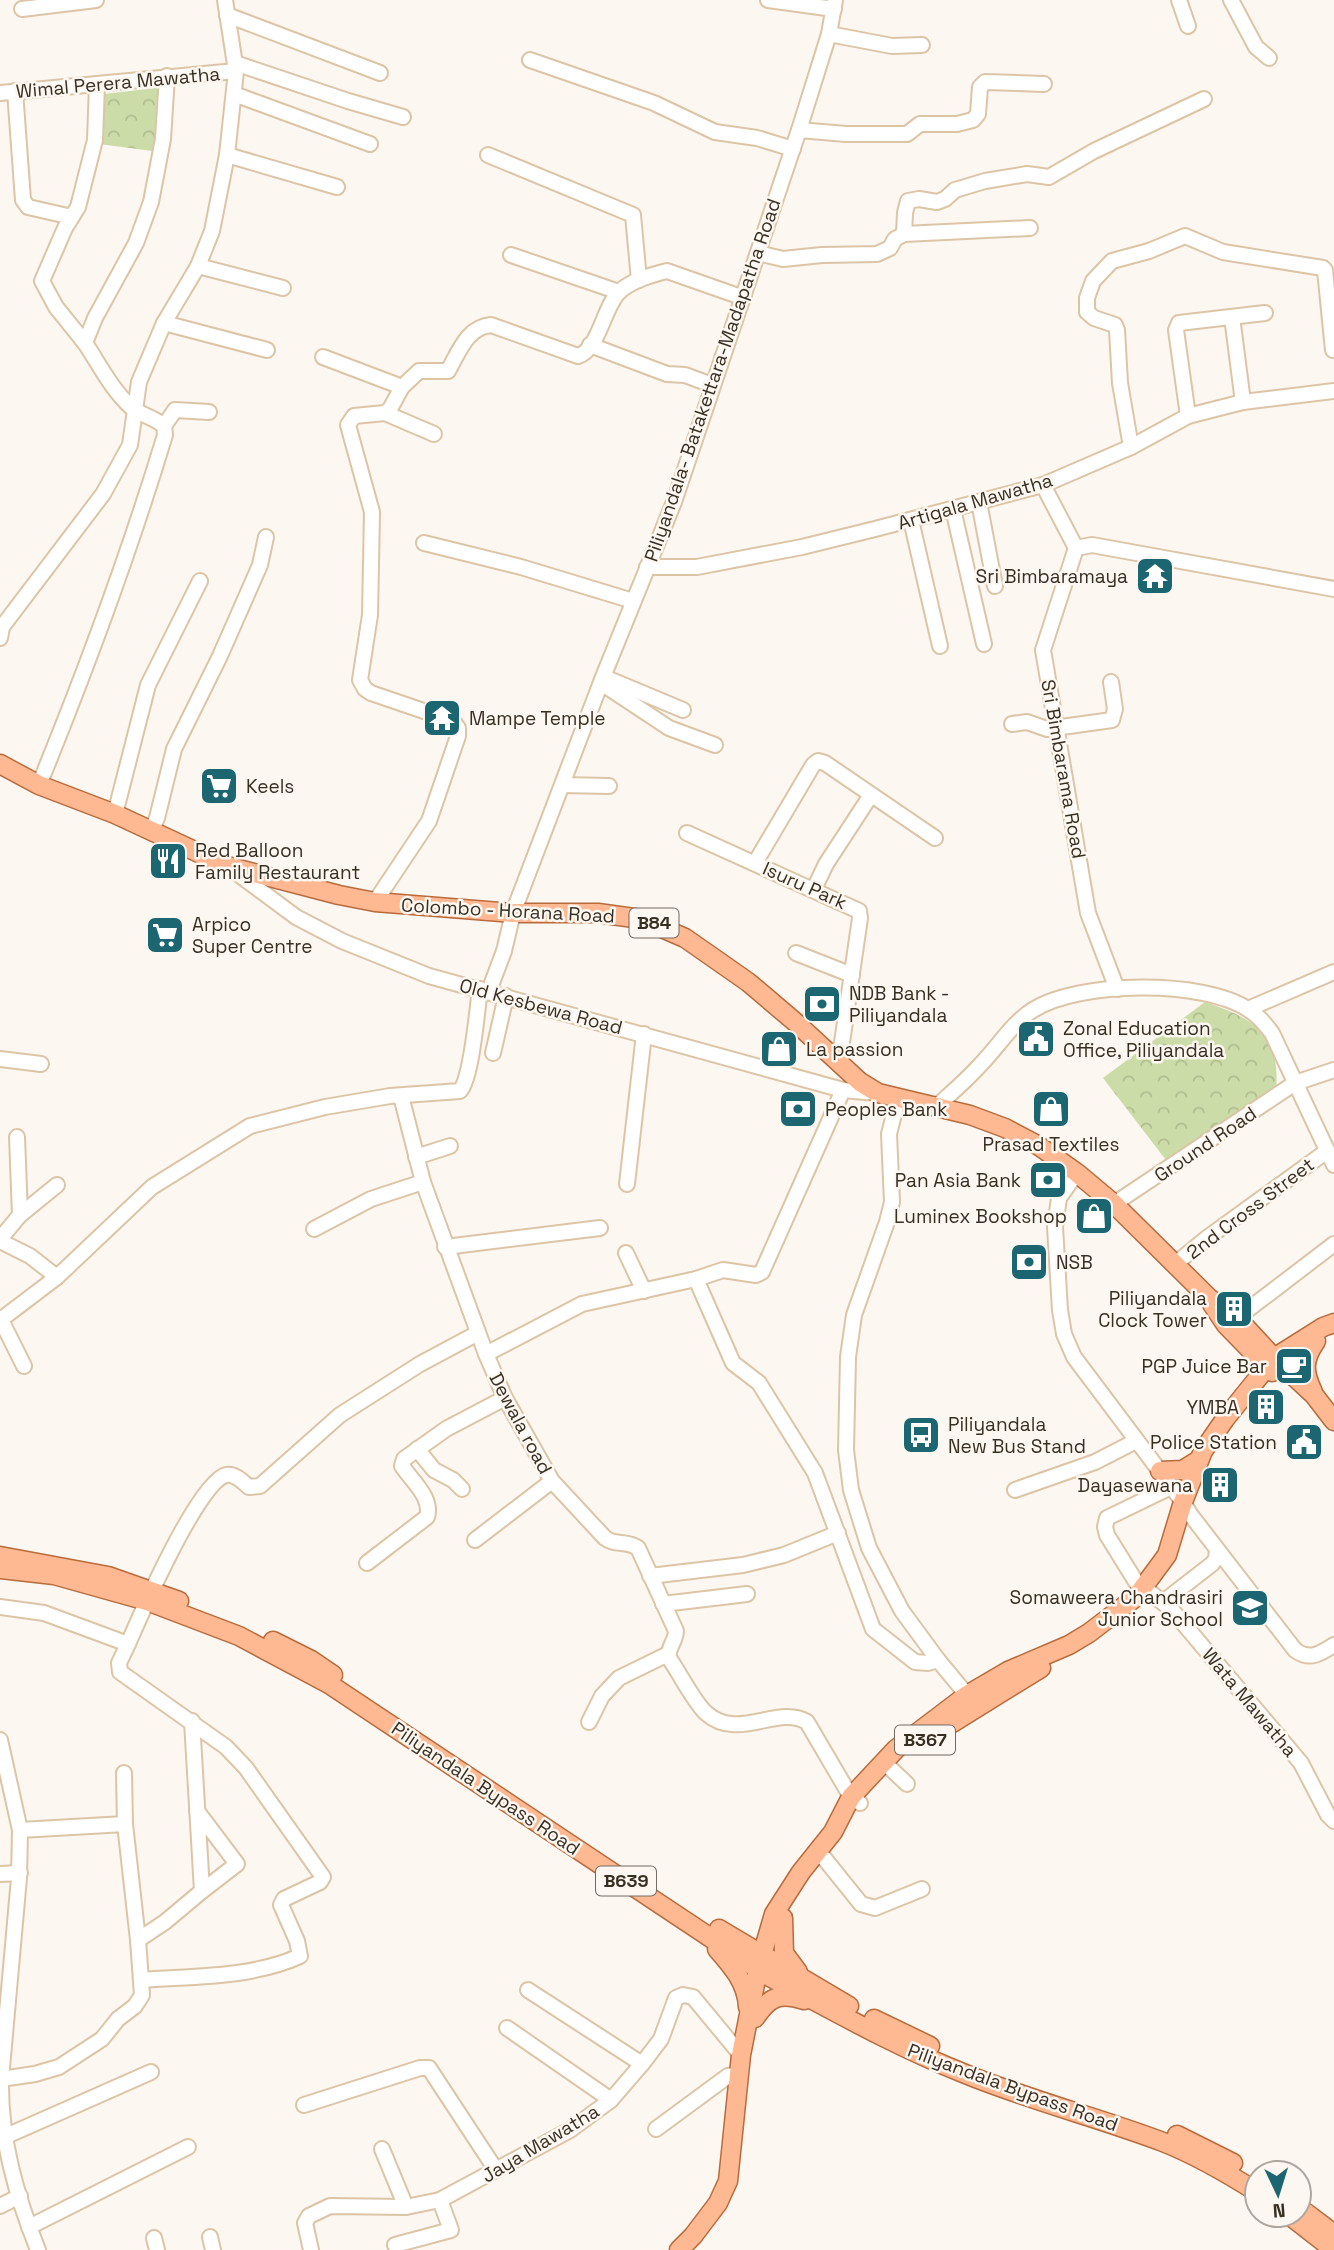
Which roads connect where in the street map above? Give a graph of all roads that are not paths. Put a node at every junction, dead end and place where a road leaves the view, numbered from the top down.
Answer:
1 (96, 0) edge
2 (768, 0) edge
3 (1179, 0) edge
4 (1231, 0) edge
5 (835, 4) edge
6 (226, 7) edge
7 (22, 9) dead end
8 (1188, 26) dead end
9 (829, 34) junction
10 (922, 45) dead end
11 (1269, 58) dead end
12 (530, 60) dead end
13 (236, 67) junction
14 (380, 73) dead end
15 (167, 76) junction
16 (97, 83) junction
17 (1044, 84) dead end
18 (8, 92) edge
19 (234, 94) junction
20 (1204, 99) dead end
21 (403, 117) dead end
22 (799, 130) junction
23 (370, 144) dead end
24 (793, 149) junction
25 (227, 155) junction
26 (488, 155) dead end
27 (337, 187) dead end
28 (72, 217) junction
29 (1030, 228) dead end
30 (904, 234) junction
31 (758, 253) junction
32 (511, 255) dead end
33 (198, 266) junction
34 (639, 280) junction
35 (283, 288) dead end
36 (619, 292) junction
37 (744, 298) junction
38 (1265, 313) dead end
39 (1232, 317) junction
40 (164, 323) junction
41 (85, 343) junction
42 (590, 345) junction
43 (267, 349) dead end
44 (1334, 350) edge
45 (323, 357) dead end
46 (712, 385) junction
47 (402, 387) junction
48 (1334, 391) edge
49 (1243, 402) junction
50 (133, 409) junction
51 (209, 412) dead end
52 (385, 413) junction
53 (1188, 416) junction
54 (164, 426) junction
55 (434, 434) dead end
56 (1131, 447) junction
57 (1043, 485) junction
58 (979, 502) junction
59 (953, 509) junction
60 (911, 520) junction
61 (266, 537) dead end
62 (424, 543) dead end
63 (1076, 548) junction
64 (647, 567) junction
65 (200, 581) dead end
66 (995, 586) dead end
67 (1334, 589) edge
68 (634, 601) junction
69 (0, 638) edge
70 (984, 644) dead end
71 (940, 646) dead end
72 (602, 680) junction
73 (1111, 682) dead end
74 (683, 710) dead end
75 (1012, 723) dead end
76 (1057, 728) junction
77 (715, 745) dead end
78 (0, 764) edge
79 (39, 785) junction
80 (562, 785) junction
81 (609, 786) dead end
82 (871, 795) junction
83 (115, 814) junction
84 (151, 831) junction
85 (687, 833) dead end
86 (935, 838) dead end
87 (755, 863) junction
88 (227, 866) junction
89 (814, 889) junction
90 (375, 902) junction
91 (513, 913) junction
92 (796, 953) dead end
93 (1334, 971) edge
94 (852, 975) junction
95 (1117, 989) junction
96 (484, 990) junction
97 (506, 996) junction
98 (1248, 1009) junction
99 (644, 1034) junction
100 (493, 1053) dead end
101 (0, 1059) edge
102 (839, 1062) junction
103 (41, 1064) dead end
104 (1334, 1070) edge
105 (1295, 1083) junction
106 (843, 1090) junction
107 (878, 1093) junction
108 (401, 1096) junction
109 (898, 1099) junction
110 (935, 1108) junction
111 (17, 1137) dead end
112 (450, 1146) dead end
113 (1327, 1151) junction
114 (416, 1157) junction
115 (1334, 1165) edge
116 (1077, 1173) junction
117 (423, 1182) junction
118 (626, 1184) dead end
119 (57, 1185) dead end
120 (1114, 1204) junction
121 (20, 1215) junction
122 (600, 1228) dead end
123 (314, 1229) dead end
124 (0, 1240) edge
125 (1334, 1244) edge
126 (445, 1247) junction
127 (626, 1253) dead end
128 (1174, 1265) junction
129 (57, 1277) junction
130 (696, 1279) junction
131 (644, 1291) junction
132 (1209, 1298) junction
133 (1237, 1318) junction
134 (1334, 1322) edge
135 (1334, 1330) edge
136 (478, 1333) junction
137 (1316, 1341) junction
138 (486, 1354) junction
139 (1274, 1365) junction
140 (24, 1366) dead end
141 (1314, 1395) junction
142 (505, 1398) junction
143 (1334, 1421) edge
144 (1136, 1441) junction
145 (417, 1449) junction
146 (1199, 1460) junction
147 (1160, 1471) junction
148 (552, 1481) junction
149 (1171, 1487) junction
150 (462, 1489) dead end
151 (1015, 1490) dead end
152 (1186, 1508) junction
153 (838, 1533) junction
154 (475, 1540) dead end
155 (1217, 1550) junction
156 (0, 1556) edge
157 (367, 1563) dead end
158 (0, 1569) edge
159 (650, 1576) junction
160 (747, 1594) dead end
161 (149, 1595) junction
162 (1152, 1595) junction
163 (663, 1604) junction
164 (0, 1607) edge
165 (128, 1644) junction
166 (1334, 1645) edge
167 (668, 1654) junction
168 (939, 1660) junction
169 (971, 1701) junction
170 (192, 1721) junction
171 (589, 1722) dead end
172 (0, 1740) edge
173 (889, 1767) junction
174 (124, 1773) dead end
175 (907, 1784) dead end
176 (6, 1798) edge
177 (855, 1800) junction
178 (196, 1810) junction
179 (1334, 1821) edge
180 (125, 1824) junction
181 (20, 1830) junction
182 (824, 1858) junction
183 (20, 1873) junction
184 (0, 1874) edge
185 (922, 1889) dead end
186 (202, 1891) junction
187 (780, 1913) junction
188 (699, 1930) junction
189 (723, 1932) junction
190 (138, 1940) junction
191 (765, 1965) junction
192 (142, 1980) junction
193 (807, 1981) junction
194 (528, 1990) dead end
195 (821, 2004) junction
196 (752, 2019) junction
197 (507, 2028) dead end
198 (743, 2048) junction
199 (642, 2064) junction
200 (151, 2072) dead end
201 (740, 2074) junction
202 (1, 2079) edge
203 (611, 2100) junction
204 (304, 2105) dead end
205 (656, 2129) dead end
206 (4, 2137) junction
207 (188, 2147) dead end
208 (382, 2149) dead end
209 (5, 2167) edge
210 (496, 2170) junction
211 (1243, 2170) edge
212 (1243, 2183) edge
213 (20, 2196) junction
214 (440, 2200) junction
215 (0, 2206) edge
216 (406, 2207) junction
217 (1313, 2218) edge
218 (29, 2227) junction
219 (1307, 2229) edge
220 (1334, 2234) edge
221 (395, 2245) dead end
222 (38, 2250) edge
223 (311, 2250) edge
224 (679, 2250) edge
225 (1334, 2250) edge

1 - 7 street
2 - 5 street
3 - 8 street
4 - 11 street
5 - 9 street, Piliyandala- Batakettara-Madapatha Road
6 - 13 street
6 - 14 street
9 - 10 street
9 - 22 street, Piliyandala- Batakettara-Madapatha Road
12 - 24 street
13 - 15 street, Wimal Perera Mawatha
13 - 19 street
13 - 21 street
15 - 16 street, Wimal Perera Mawatha
15 - 41 street
16 - 18 street, Wimal Perera Mawatha
16 - 28 street
17 - 22 street
18 - 28 street
19 - 23 street
19 - 25 street
20 - 30 street
22 - 24 street, Piliyandala- Batakettara-Madapatha Road
24 - 31 street, Piliyandala- Batakettara-Madapatha Road
25 - 27 street
25 - 33 street
26 - 34 street
28 - 41 street
29 - 30 street
30 - 31 street
31 - 37 street, Piliyandala- Batakettara-Madapatha Road
32 - 36 street
33 - 35 street
33 - 40 street
34 - 36 street
34 - 37 street
36 - 42 street
37 - 46 street, Piliyandala- Batakettara-Madapatha Road
38 - 39 street
39 - 49 street
39 - 53 street
40 - 43 street
40 - 50 street
41 - 50 street
42 - 46 street
42 - 47 street
44 - 56 street
45 - 47 street
46 - 64 street, Piliyandala- Batakettara-Madapatha Road
47 - 52 street
48 - 49 street, Artigala Mawatha
49 - 53 street, Artigala Mawatha
50 - 54 street
50 - 69 street
51 - 54 street
52 - 55 street
52 - 90 street
53 - 56 street, Artigala Mawatha
54 - 79 street
56 - 57 street, Artigala Mawatha
57 - 58 street, Artigala Mawatha
57 - 63 street
58 - 59 street, Artigala Mawatha
58 - 66 street
59 - 60 street, Artigala Mawatha
59 - 70 street
60 - 64 street, Artigala Mawatha
60 - 71 street
61 - 84 street
62 - 68 street
63 - 67 street
63 - 76 street, Sri Bimbarama Road
64 - 68 street, Piliyandala- Batakettara-Madapatha Road
65 - 83 street
68 - 72 street, Piliyandala- Batakettara-Madapatha Road
72 - 74 street
72 - 77 street
72 - 80 street, Piliyandala- Batakettara-Madapatha Road
73 - 76 street
75 - 76 street
76 - 95 street, Sri Bimbarama Road
78 - 79 main road, Colombo - Horana Road / B84
79 - 83 main road, Colombo - Horana Road / B84
80 - 81 street
80 - 91 street, Piliyandala- Batakettara-Madapatha Road
82 - 86 street
82 - 87 street
82 - 89 street
83 - 84 main road, Colombo - Horana Road / B84
84 - 88 main road, Colombo - Horana Road / B84
85 - 87 street, Isuru Park
87 - 89 street, Isuru Park
88 - 90 main road, Colombo - Horana Road / B84
88 - 96 street, Old Kesbewa Road
89 - 94 street, Isuru Park
90 - 91 main road, Colombo - Horana Road / B84
91 - 96 street, Piliyandala- Batakettara-Madapatha Road
91 - 102 main road, Colombo - Horana Road / B84
92 - 94 street
93 - 98 street
94 - 102 street, Isuru Park
95 - 98 street
95 - 110 street
96 - 97 street, Old Kesbewa Road
96 - 108 street
97 - 99 street, Old Kesbewa Road
97 - 100 street
98 - 105 street
99 - 106 street, Old Kesbewa Road
99 - 118 street
101 - 103 street
102 - 107 main road, Colombo - Horana Road / B84
104 - 105 street, Ground Road
105 - 113 street
105 - 120 street, Ground Road
106 - 107 street, Old Kesbewa Road
106 - 130 street
107 - 109 main road, Colombo - Horana Road / B84
108 - 114 street, Dewala road
108 - 129 street
109 - 110 main road, Colombo - Horana Road / B84
109 - 168 street
110 - 116 main road, Colombo - Horana Road / B84
111 - 121 street
112 - 114 street
113 - 115 street
113 - 128 street, 2nd Cross Street
114 - 117 street, Dewala road
116 - 120 main road, Colombo - Horana Road / B84
116 - 144 street
117 - 123 street
117 - 126 street, Dewala road
119 - 121 street
120 - 128 main road, Colombo - Horana Road / B84
121 - 124 street
122 - 126 street
124 - 129 street
125 - 133 street
126 - 136 street, Dewala road
127 - 131 street
128 - 132 main road, Colombo - Horana Road / B84
129 - 140 street
130 - 131 street
130 - 153 street
131 - 138 street
132 - 133 main road, B84
132 - 139 main road, B84
133 - 139 main road, B84
134 - 139 main road
135 - 137 main road
136 - 138 street, Dewala road
136 - 161 street
137 - 139 main road
137 - 141 main road
138 - 142 street, Dewala road
139 - 141 main road, B84
139 - 143 main road, B84
139 - 146 main road, B367
139 - 152 main road, B367
141 - 143 main road, B84
142 - 145 street
142 - 148 street, Dewala road
144 - 147 street
144 - 151 street
145 - 150 street
145 - 157 street
146 - 147 main road
146 - 152 main road, B367
147 - 149 street
148 - 154 street
148 - 159 street, Dewala road
149 - 152 street
149 - 162 street, Wata Mawatha
152 - 155 street
152 - 162 main road, B367
153 - 159 street
153 - 168 street
155 - 162 street
155 - 166 street
156 - 161 main road, Piliyandala Bypass Road / B639
158 - 161 main road, Piliyandala Bypass Road / B639
159 - 163 street, Dewala road
160 - 163 street
161 - 165 street
161 - 188 main road, Piliyandala Bypass Road / B639
161 - 189 main road, Piliyandala Bypass Road / B639
162 - 169 main road, B367
162 - 179 street, Wata Mawatha
163 - 167 street, Dewala road
164 - 165 street
165 - 170 street
167 - 171 street
167 - 177 street
168 - 169 street
169 - 173 main road, B367
169 - 177 main road, B367
170 - 178 street
170 - 192 street
172 - 176 street
173 - 175 street
173 - 177 main road, B367
174 - 180 street
176 - 181 street
177 - 182 main road, B367
177 - 187 main road, B367
178 - 186 street
178 - 186 street
180 - 181 street
180 - 190 street
181 - 183 street
182 - 185 street
182 - 187 main road, B367
183 - 184 street
183 - 202 street
186 - 190 street
187 - 189 main road
187 - 191 main road, B367
187 - 193 main road
188 - 191 main road, Piliyandala Bypass Road / B639
188 - 196 main road
189 - 191 main road, Piliyandala Bypass Road / B639
190 - 192 street
191 - 193 main road, Piliyandala Bypass Road / B639
191 - 195 main road, Piliyandala Bypass Road / B639
191 - 196 main road, B367
192 - 202 street
193 - 211 main road, Piliyandala Bypass Road / B639
194 - 199 street
195 - 196 main road
195 - 212 main road, Piliyandala Bypass Road / B639
196 - 198 main road, B367
197 - 203 street
198 - 199 street, Jaya Mawatha
198 - 201 main road, B367
199 - 203 street, Jaya Mawatha
200 - 206 street
201 - 205 street
201 - 224 main road, B367
202 - 206 street
203 - 210 street, Jaya Mawatha
204 - 210 street
206 - 209 street
207 - 218 street
208 - 216 street
209 - 213 street
210 - 214 street, Jaya Mawatha
213 - 215 street
213 - 218 street
214 - 216 street, Jaya Mawatha
214 - 221 street
216 - 223 street, Jaya Mawatha
217 - 220 main road
218 - 222 street
219 - 225 main road

